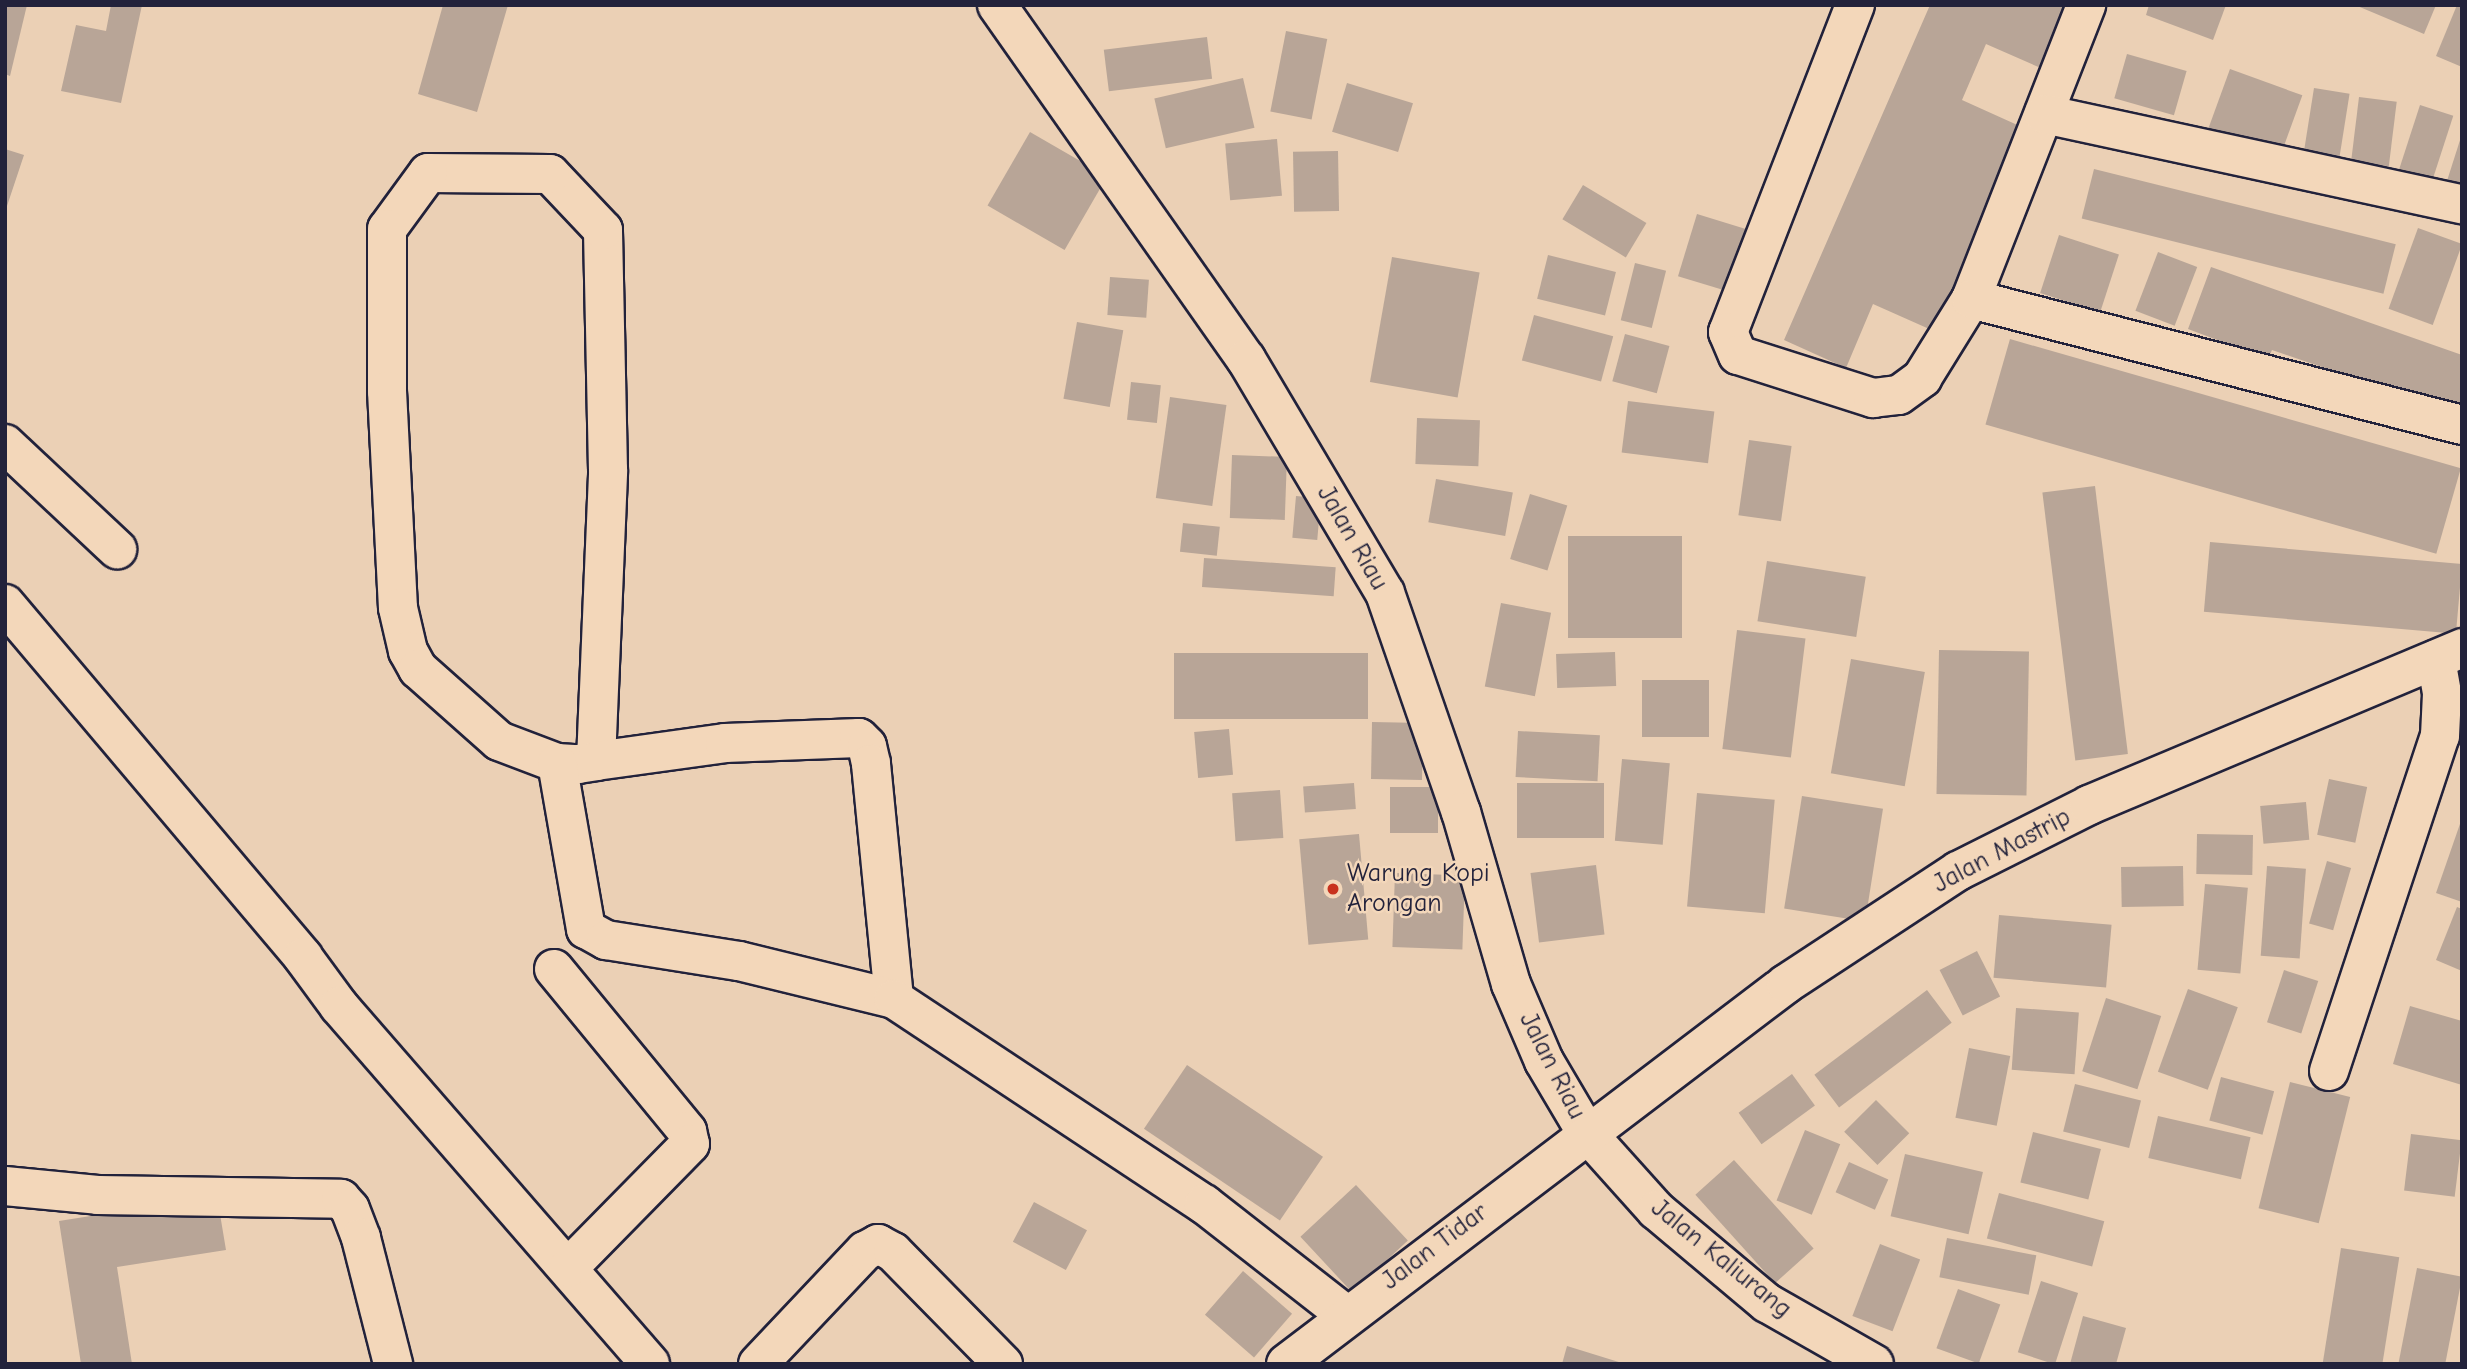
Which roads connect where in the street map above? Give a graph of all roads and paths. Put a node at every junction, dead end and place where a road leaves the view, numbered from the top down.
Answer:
1 (997, 5) edge
2 (1855, 5) edge
3 (2086, 5) edge
4 (2044, 114) junction
5 (2462, 204) edge
6 (1970, 299) junction
7 (2462, 425) edge
8 (5, 444) edge
9 (117, 549) dead end
10 (5, 604) edge
11 (2449, 654) edge
12 (596, 761) junction
13 (557, 763) junction
14 (554, 968) dead end
15 (894, 999) junction
16 (2329, 1071) dead end
17 (1586, 1132) junction
18 (5, 1186) edge
19 (569, 1267) junction
20 (1346, 1315) junction
21 (393, 1364) edge
22 (650, 1364) edge
23 (758, 1364) edge
24 (1003, 1364) edge
25 (1286, 1364) edge
26 (1874, 1364) edge

1 - 17 street, Jalan Riau
2 - 6 street
3 - 4 street
4 - 5 street
4 - 6 street
6 - 7 street
8 - 9 street
10 - 19 street
11 - 16 street
11 - 17 street, Jalan Mastrip
12 - 13 street
12 - 13 street
12 - 15 street
13 - 15 street
14 - 19 street
15 - 20 street
17 - 20 street, Jalan Tidar
17 - 26 street, Jalan Kaliurang
18 - 21 street
19 - 22 street
20 - 25 street, Jalan Tidar
23 - 24 street

